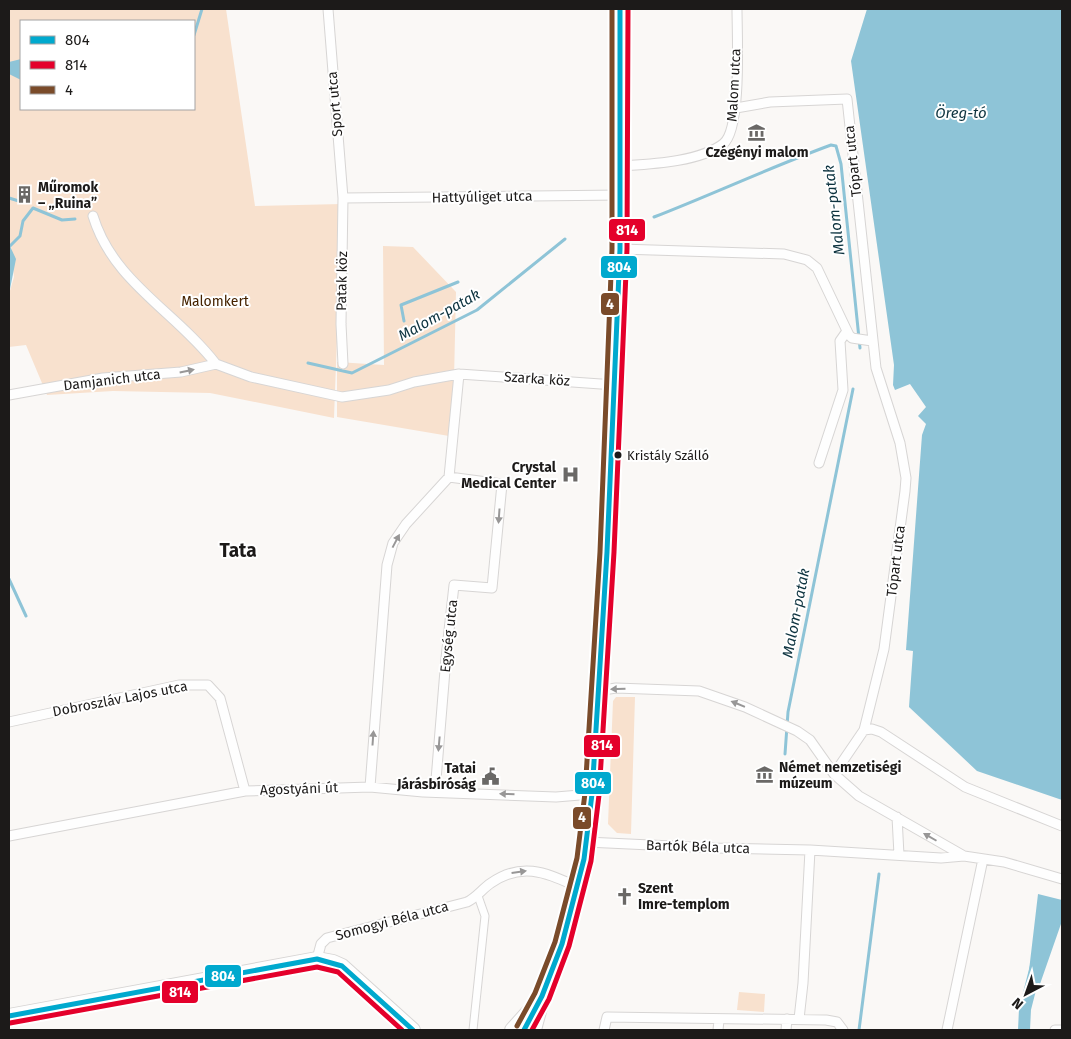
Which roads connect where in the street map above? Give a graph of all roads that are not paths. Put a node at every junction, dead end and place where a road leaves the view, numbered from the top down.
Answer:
1 (328, 9) edge
2 (620, 9) edge
3 (737, 9) edge
4 (736, 108) junction
5 (622, 166) junction
6 (622, 195) junction
7 (343, 198) junction
8 (93, 216) dead end
9 (620, 249) junction
10 (854, 336) junction
11 (872, 341) junction
12 (216, 364) junction
13 (343, 364) dead end
14 (459, 374) junction
15 (615, 385) junction
16 (9, 396) edge
17 (819, 463) dead end
18 (449, 477) junction
19 (597, 691) junction
20 (9, 722) edge
21 (864, 730) junction
22 (834, 774) junction
23 (370, 787) junction
24 (246, 791) junction
25 (435, 792) junction
26 (592, 794) junction
27 (897, 817) junction
28 (1062, 826) edge
29 (9, 836) edge
30 (586, 842) junction
31 (810, 850) junction
32 (900, 855) junction
33 (964, 856) junction
34 (983, 859) junction
35 (1062, 879) edge
36 (578, 887) junction
37 (478, 896) junction
38 (317, 959) junction
39 (542, 996) junction
40 (9, 1016) edge
41 (787, 1019) junction
42 (799, 1019) junction
43 (719, 1020) junction
44 (412, 1029) edge
45 (473, 1030) edge
46 (512, 1030) edge
47 (524, 1030) edge
48 (534, 1030) edge
49 (542, 1030) edge
50 (604, 1030) edge
51 (718, 1030) edge
52 (786, 1030) edge
53 (842, 1030) edge
54 (947, 1030) edge
55 (1055, 1030) edge
56 (1061, 1030) edge

1 - 7 street, Sport utca
2 - 5 main road
3 - 4 street, Malom utca
4 - 5 street, Malom utca
4 - 11 street, Tópart utca
5 - 6 main road
6 - 7 street, Hattyúliget utca
6 - 9 main road
7 - 13 street, Patak köz
8 - 12 street
9 - 10 street
9 - 15 main road
10 - 11 street
10 - 17 street
11 - 21 street, Tópart utca
12 - 14 street, Szarka köz
16 -> 12 street, Damjanich utca
14 - 15 street, Szarka köz
14 - 18 street
15 - 19 main road
23 -> 18 street
18 -> 25 street, Egység utca
22 -> 19 street
19 - 26 main road
20 - 24 street, Dobroszláv Lajos utca
21 - 22 street, Tópart utca
21 - 28 street
22 - 27 street
23 - 24 street, Agostyáni út
23 - 25 street, Agostyáni út
24 - 29 street, Agostyáni út
26 -> 25 street, Agostyáni út
26 - 30 main road
27 - 32 street
33 -> 27 street
30 - 31 street, Bartók Béla utca
30 - 36 main road
31 - 32 street, Bartók Béla utca
31 - 42 street
32 - 33 street, Bartók Béla utca
33 - 34 street, Bartók Béla utca
34 - 35 street, Bartók Béla utca
34 - 54 street
37 -> 36 street
36 - 39 main road
37 - 38 street, Somogyi Béla utca
37 - 45 street
38 - 40 main road, Somogyi Béla utca
38 - 44 main road, Somogyi Béla utca
39 - 46 main road
39 - 47 main road
39 - 48 main road
39 - 49 main road
41 - 42 street
41 - 43 street
41 - 52 street
42 - 53 street
43 - 50 street
43 - 51 street
55 - 56 street

